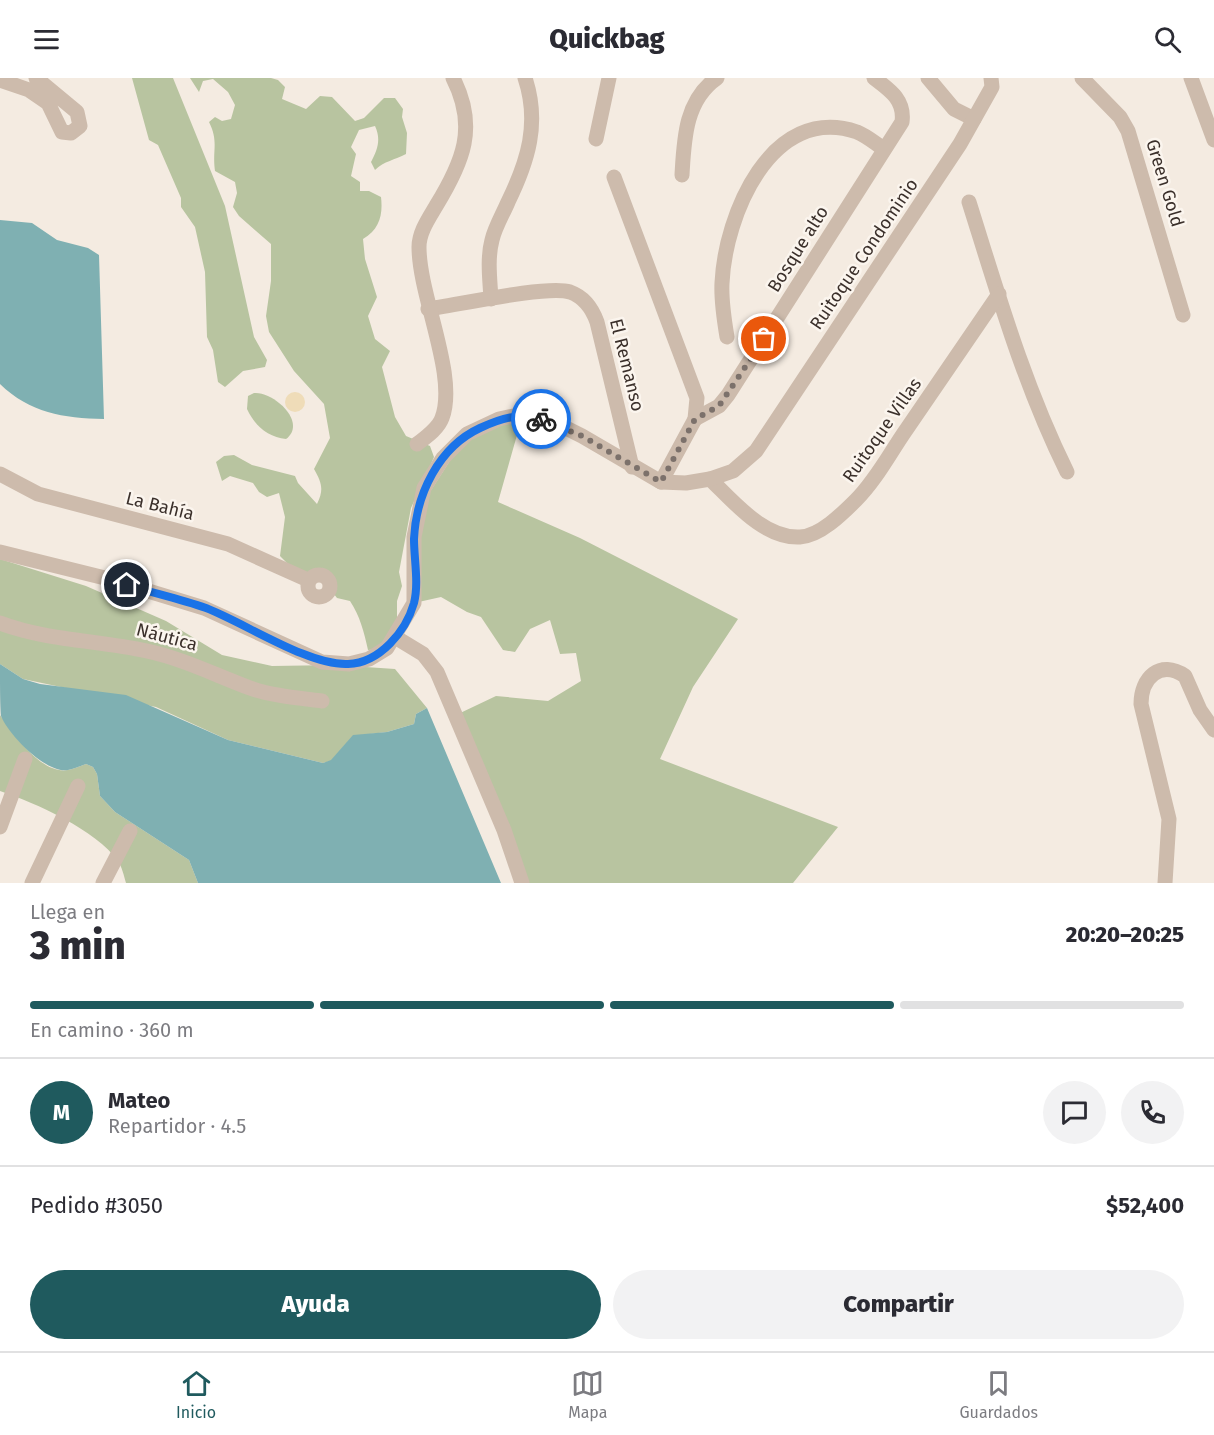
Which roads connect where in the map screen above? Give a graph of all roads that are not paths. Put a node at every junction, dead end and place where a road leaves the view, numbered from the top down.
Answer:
1 (36, 78) edge
2 (453, 78) edge
3 (525, 78) edge
4 (609, 78) edge
5 (717, 78) edge
6 (874, 78) edge
7 (928, 78) edge
8 (991, 78) edge
9 (1082, 78) edge
10 (1191, 78) edge
11 (0, 80) edge
12 (974, 119) junction
13 (596, 139) dead end
14 (1214, 140) edge
15 (884, 149) junction
16 (682, 176) dead end
17 (614, 177) dead end
18 (969, 202) dead end
19 (999, 294) junction
20 (491, 299) junction
21 (428, 309) junction
22 (1183, 315) dead end
23 (727, 338) dead end
24 (695, 419) junction
25 (417, 444) dead end
26 (632, 467) junction
27 (1067, 472) dead end
28 (0, 474) edge
29 (710, 479) junction
30 (661, 482) junction
31 (0, 552) edge
32 (308, 580) dead end
33 (0, 623) edge
34 (395, 637) junction
35 (322, 701) dead end
36 (1214, 730) edge
37 (26, 759) dead end
38 (78, 786) dead end
39 (0, 826) edge
40 (130, 831) dead end
41 (32, 883) edge
42 (103, 883) edge
43 (522, 883) edge
44 (1165, 883) edge

1 - 11 street
2 - 21 street
3 - 20 street
4 - 13 street
5 - 16 street
6 - 15 street, Bosque alto
7 - 12 street
8 - 12 street, Ruitoque Condominio
9 - 22 street, Green Gold
10 - 14 street
12 - 29 street, Ruitoque Condominio
15 - 23 street
15 - 24 street, Bosque alto
17 - 24 street
18 - 19 street
19 - 27 street
19 - 29 street, Ruitoque Villas
20 - 21 street, El Remanso
20 - 26 street, El Remanso
21 - 25 street
24 - 30 street, Bosque alto
26 - 30 street, Ruitoque Condominio
26 - 34 street, Ruitoque Condominio
28 - 32 street, La Bahía
29 - 30 street, Ruitoque Condominio
31 - 34 street, Ruitoque Condominio
33 - 35 street, Náutica
34 - 43 street
36 - 44 street
37 - 39 street
38 - 41 street
40 - 42 street

